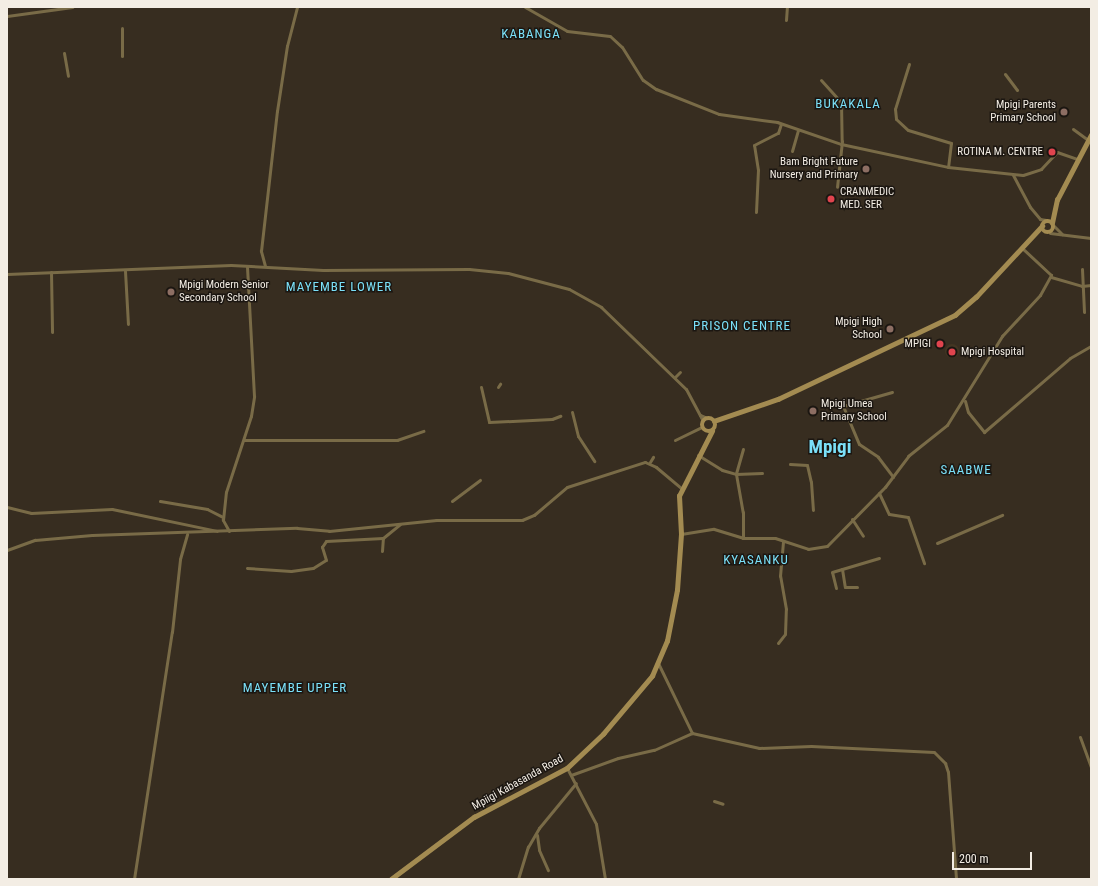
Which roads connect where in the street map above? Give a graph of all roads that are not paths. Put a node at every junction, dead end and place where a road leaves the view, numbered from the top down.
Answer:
1 (72, 7) edge
2 (297, 7) edge
3 (525, 7) edge
4 (787, 7) edge
5 (7, 16) edge
6 (786, 20) dead end
7 (122, 28) dead end
8 (64, 53) dead end
9 (122, 56) dead end
10 (909, 64) dead end
11 (1004, 74) dead end
12 (68, 76) dead end
13 (821, 80) dead end
14 (1017, 90) dead end
15 (781, 124) junction
16 (798, 130) junction
17 (1073, 130) dead end
18 (1091, 135) edge
19 (1088, 140) junction
20 (841, 144) junction
21 (792, 151) dead end
22 (1077, 159) junction
23 (948, 167) junction
24 (1013, 175) junction
25 (837, 187) dead end
26 (756, 212) dead end
27 (1053, 212) junction
28 (1046, 221) junction
29 (1053, 224) junction
30 (1042, 226) junction
31 (1048, 233) junction
32 (1062, 234) junction
33 (1033, 236) junction
34 (1091, 238) edge
35 (1023, 249) junction
36 (247, 266) junction
37 (265, 266) junction
38 (1082, 269) dead end
39 (125, 271) junction
40 (51, 272) junction
41 (7, 274) edge
42 (1051, 277) junction
43 (1091, 285) edge
44 (1082, 286) junction
45 (1084, 312) dead end
46 (128, 324) dead end
47 (52, 332) dead end
48 (1091, 346) edge
49 (680, 372) dead end
50 (675, 377) junction
51 (481, 387) dead end
52 (892, 392) dead end
53 (965, 399) junction
54 (572, 412) dead end
55 (560, 416) dead end
56 (732, 416) junction
57 (705, 420) junction
58 (714, 421) junction
59 (704, 429) junction
60 (713, 430) junction
61 (423, 431) dead end
62 (244, 440) junction
63 (675, 440) dead end
64 (706, 441) junction
65 (743, 449) dead end
66 (698, 455) junction
67 (653, 457) dead end
68 (594, 461) dead end
69 (650, 462) junction
70 (790, 464) dead end
71 (762, 473) dead end
72 (736, 474) junction
73 (893, 476) junction
74 (480, 480) dead end
75 (682, 490) junction
76 (879, 493) junction
77 (160, 501) dead end
78 (452, 501) dead end
79 (7, 507) edge
80 (813, 510) dead end
81 (1002, 516) dead end
82 (223, 517) junction
83 (852, 519) junction
84 (400, 524) junction
85 (220, 532) junction
86 (230, 532) junction
87 (187, 534) junction
88 (682, 534) junction
89 (863, 536) dead end
90 (383, 538) junction
91 (743, 538) junction
92 (783, 541) junction
93 (937, 543) dead end
94 (7, 550) edge
95 (382, 551) dead end
96 (879, 558) dead end
97 (924, 563) dead end
98 (247, 568) dead end
99 (842, 570) junction
100 (857, 587) dead end
101 (836, 588) dead end
102 (778, 643) dead end
103 (658, 663) junction
104 (692, 733) junction
105 (1080, 736) dead end
106 (1091, 767) edge
107 (567, 768) junction
108 (571, 775) junction
109 (576, 783) junction
110 (714, 801) dead end
111 (723, 804) dead end
112 (537, 835) junction
113 (548, 870) dead end
114 (134, 879) edge
115 (391, 879) edge
116 (518, 879) edge
117 (605, 879) edge
118 (956, 879) edge

1 - 5 street
2 - 37 street
3 - 15 street
4 - 6 street
7 - 9 street
8 - 12 street
10 - 23 street
11 - 14 street
13 - 20 street
15 - 16 street
15 - 26 street
16 - 20 street
16 - 21 street
17 - 19 street
18 - 19 main road
19 - 22 main road
20 - 23 street
20 - 25 street
22 - 24 street
22 - 27 main road
23 - 24 street
24 - 28 street
27 - 28 main road
27 - 29 main road
28 - 29 main road
28 - 30 main road, Mpiigi Kabasanda Road
29 - 31 main road
29 - 32 street
30 - 31 main road
30 - 33 main road, Mpiigi Kabasanda Road
31 - 32 street
31 - 33 main road
32 - 34 street
33 - 35 main road, Mpiigi Kabasanda Road
35 - 42 street
35 - 56 main road, Mpiigi Kabasanda Road
36 - 37 street
36 - 39 street
36 - 62 street
37 - 50 street
38 - 44 street
39 - 40 street
39 - 46 street
40 - 41 street
40 - 47 street
42 - 44 street
42 - 53 street
43 - 44 street
44 - 45 street
48 - 53 street
49 - 50 street
50 - 57 street
51 - 55 street
52 - 73 street
53 - 73 street
54 - 68 street
56 - 58 main road, Mpiigi Kabasanda Road
56 - 60 main road, Mpiigi Kabasanda Road
57 - 58 main road
57 - 59 main road
58 - 60 main road
59 - 60 main road
59 - 63 street
59 - 64 main road
60 - 64 main road, Mpiigi Kabasanda Road
61 - 62 street
62 - 82 street
64 - 66 main road, Mpiigi Kabasanda Road
65 - 72 street
66 - 72 street
66 - 75 main road, Mpiigi Kabasanda Road
67 - 69 street
69 - 75 street
69 - 84 street
70 - 80 street
71 - 72 street
72 - 91 street
73 - 76 street
74 - 78 street
75 - 88 main road, Mpiigi Kabasanda Road
76 - 83 street
76 - 97 street
77 - 82 street
79 - 85 street
81 - 93 street
82 - 86 street
83 - 89 street
83 - 92 street
84 - 86 street
84 - 90 street
85 - 86 street
85 - 87 street
87 - 94 street
87 - 114 street
88 - 91 street
88 - 103 main road, Mpiigi Kabasanda Road
90 - 95 street
90 - 98 street
91 - 92 street
92 - 102 street
96 - 99 street
99 - 100 street
99 - 101 street
103 - 104 street
103 - 107 main road, Mpiigi Kabasanda Road
104 - 108 street
104 - 118 street
105 - 106 street
107 - 108 street
107 - 115 main road, Mpiigi Kabasanda Road
108 - 109 street
109 - 112 street
109 - 117 street
110 - 111 street
112 - 113 street
112 - 116 street

